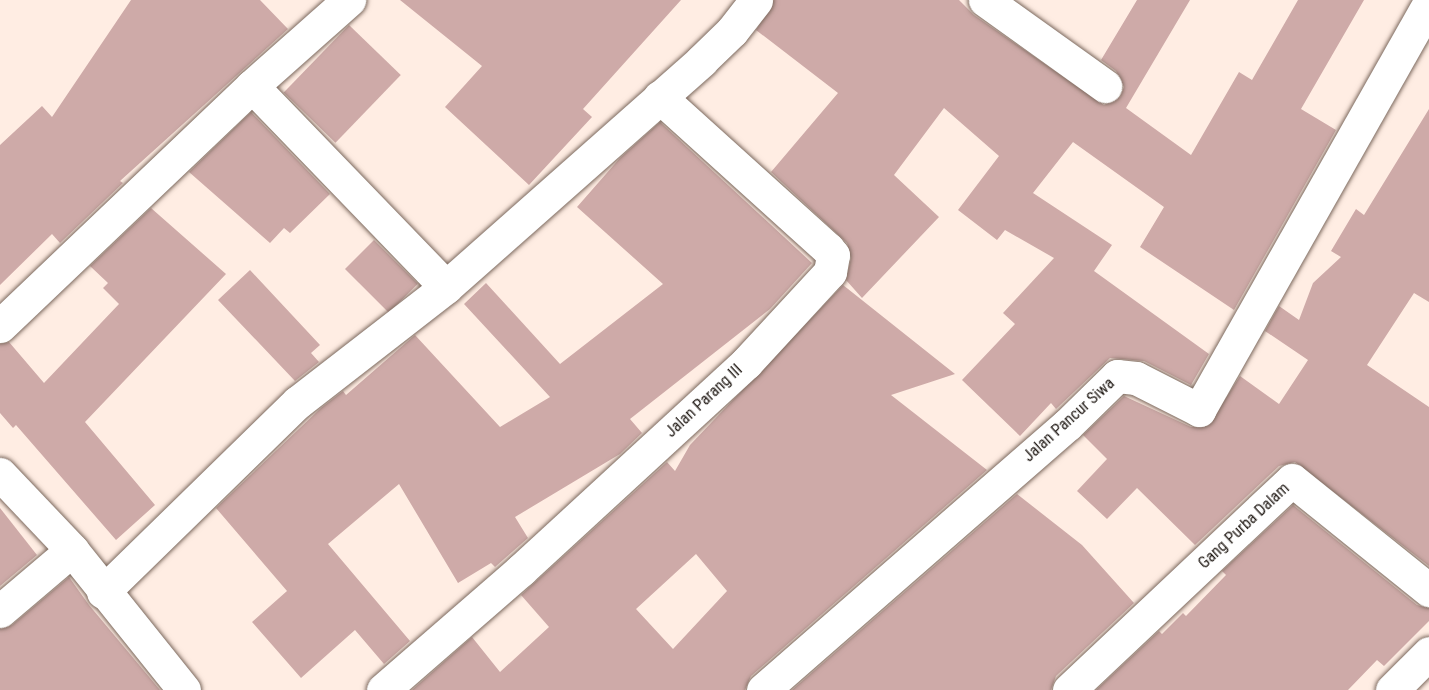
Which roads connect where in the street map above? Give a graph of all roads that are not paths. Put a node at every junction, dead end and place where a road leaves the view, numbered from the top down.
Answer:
1 (349, 0) edge
2 (756, 0) edge
3 (985, 0) edge
4 (1429, 3) edge
5 (252, 86) junction
6 (1104, 86) dead end
7 (656, 100) junction
8 (446, 287) junction
9 (0, 326) edge
10 (0, 474) edge
11 (72, 550) junction
12 (1429, 590) edge
13 (104, 592) junction
14 (0, 611) edge
15 (1429, 653) edge
16 (184, 690) edge
17 (383, 690) edge
18 (763, 690) edge
19 (1069, 690) edge
20 (1392, 690) edge

1 - 5 street
2 - 7 street
3 - 6 street
4 - 18 street, Jalan Pancur Siwa
5 - 8 street
5 - 9 street
7 - 8 street
7 - 17 street, Jalan Parang III
8 - 13 street
10 - 11 street
11 - 13 street
11 - 14 street
12 - 19 street, Gang Purba Dalam
13 - 16 street
15 - 20 street

